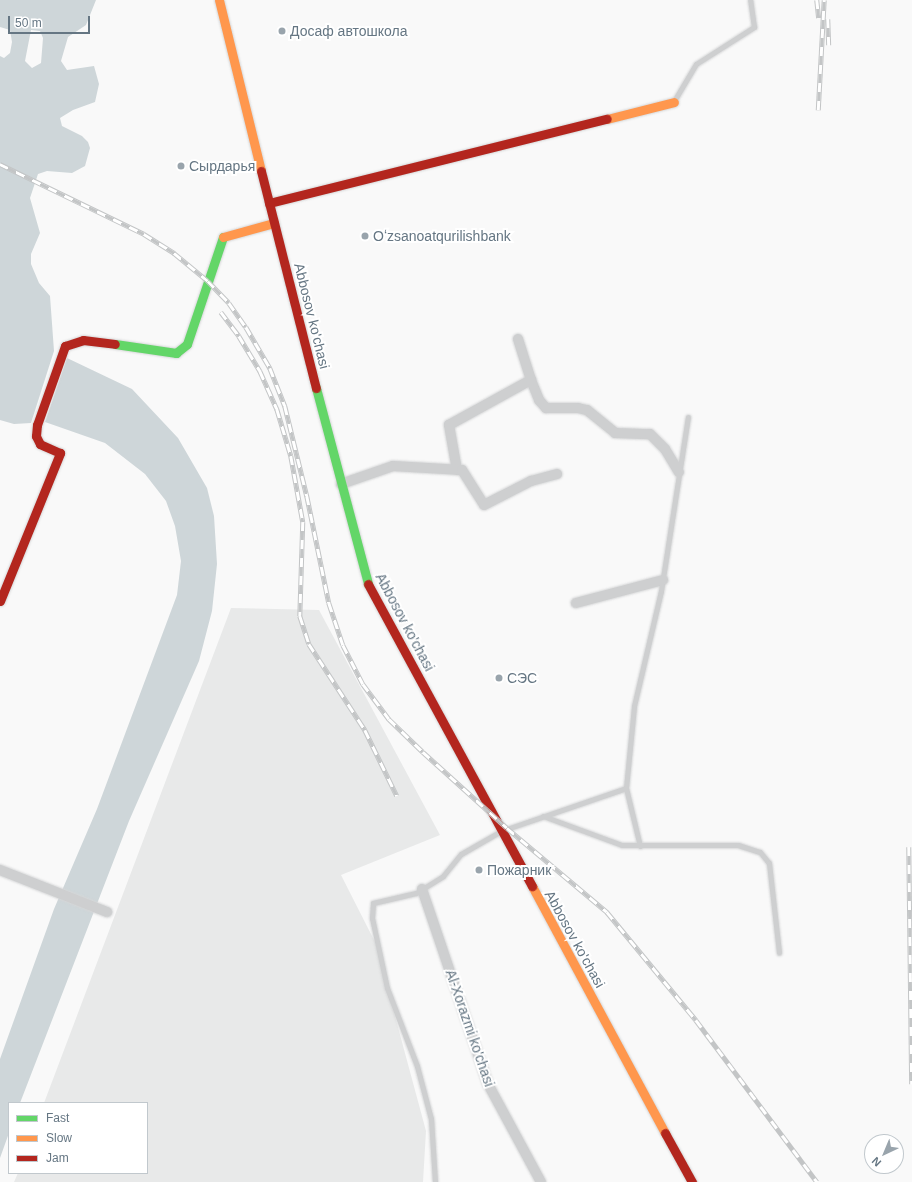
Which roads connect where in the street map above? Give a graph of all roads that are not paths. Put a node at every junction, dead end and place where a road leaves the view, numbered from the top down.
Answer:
1 (219, 0) edge
2 (750, 0) edge
3 (674, 102) joint
4 (269, 203) junction
5 (274, 223) junction
6 (518, 339) dead end
7 (531, 380) junction
8 (688, 417) dead end
9 (457, 470) junction
10 (679, 472) junction
11 (557, 474) dead end
12 (341, 484) junction
13 (663, 580) junction
14 (0, 601) edge
15 (576, 603) dead end
16 (626, 788) junction
17 (543, 816) junction
18 (500, 831) junction
19 (640, 846) junction
20 (0, 870) edge
21 (422, 889) junction
22 (107, 912) dead end
23 (779, 952) dead end
24 (435, 1182) edge
25 (541, 1182) edge
26 (692, 1182) edge

1 - 4 main road, Abbosov ko'chasi
2 - 3 lane
3 - 4 main road
4 - 5 main road, Abbosov ko'chasi
5 - 12 main road, Abbosov ko'chasi
5 - 14 main road
6 - 7 street
7 - 9 street
7 - 10 street
8 - 10 lane
9 - 11 street
9 - 12 street
10 - 13 lane
12 - 18 main road, Abbosov ko'chasi
13 - 15 street
13 - 16 lane
16 - 17 lane
16 - 19 lane
17 - 18 lane
17 - 19 lane
18 - 21 lane
18 - 26 main road, Abbosov ko'chasi
19 - 23 lane
20 - 22 street
21 - 24 lane
21 - 25 street, Al-Xorazmi ko'chasi

